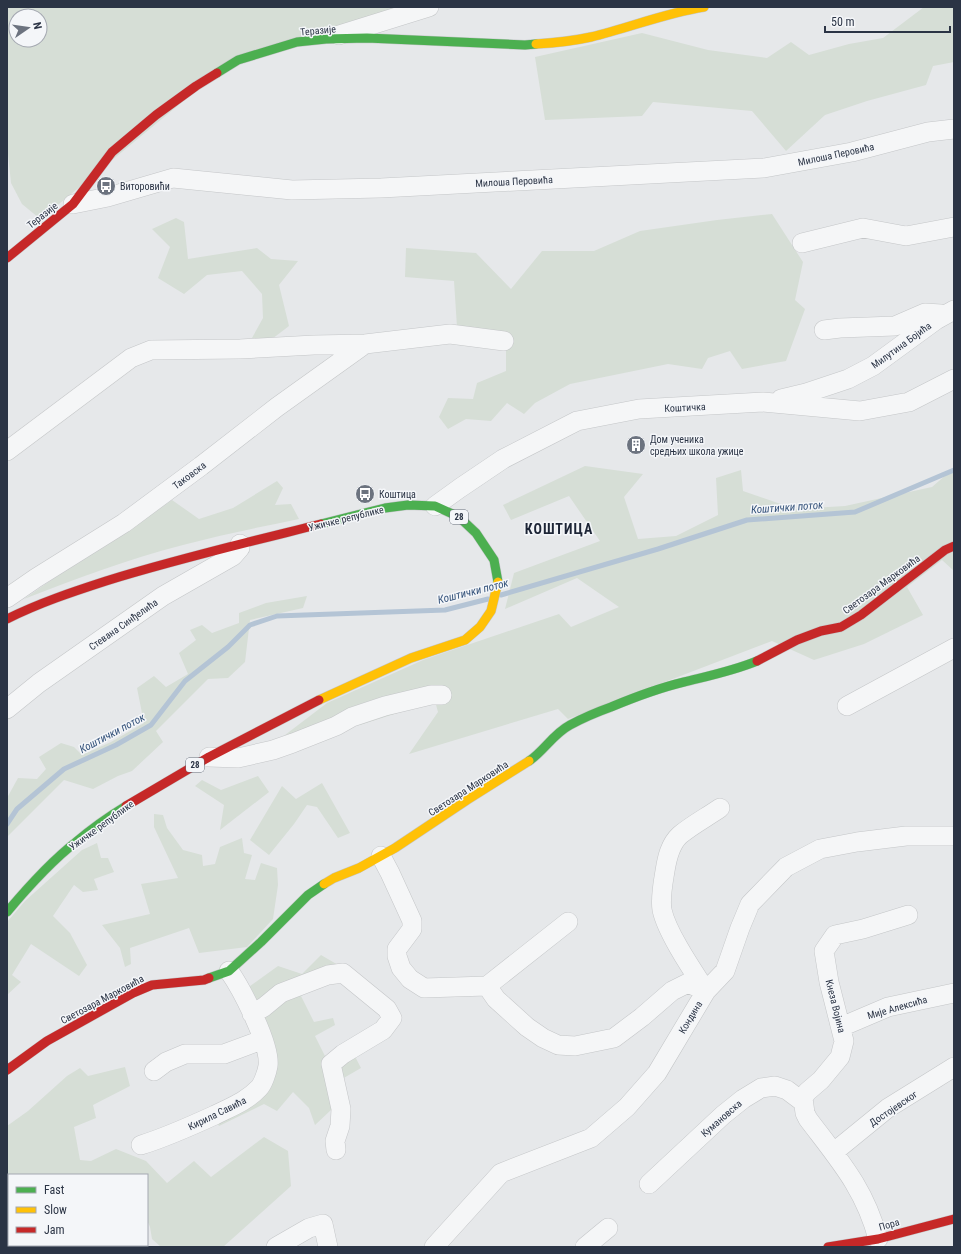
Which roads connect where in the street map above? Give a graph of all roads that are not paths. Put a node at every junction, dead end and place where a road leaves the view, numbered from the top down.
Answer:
1 (429, 7) edge
2 (704, 7) edge
3 (326, 39) junction
4 (954, 128) edge
5 (73, 204) junction
6 (954, 227) edge
7 (802, 243) dead end
8 (7, 258) edge
9 (950, 312) edge
10 (824, 330) dead end
11 (504, 341) dead end
12 (365, 344) junction
13 (954, 379) edge
14 (763, 402) junction
15 (7, 451) edge
16 (435, 506) junction
17 (240, 544) junction
18 (954, 546) edge
19 (7, 598) edge
20 (7, 619) edge
21 (954, 648) edge
22 (442, 695) dead end
23 (847, 706) dead end
24 (7, 709) edge
25 (209, 757) junction
26 (720, 808) dead end
27 (954, 836) edge
28 (381, 856) junction
29 (7, 912) edge
30 (908, 915) dead end
31 (568, 922) dead end
32 (229, 970) junction
33 (487, 986) junction
34 (706, 990) junction
35 (954, 993) edge
36 (252, 1014) junction
37 (841, 1027) junction
38 (262, 1040) junction
39 (954, 1066) edge
40 (7, 1070) edge
41 (154, 1071) dead end
42 (803, 1102) junction
43 (141, 1145) dead end
44 (336, 1150) dead end
45 (834, 1152) junction
46 (649, 1184) dead end
47 (954, 1219) edge
48 (608, 1228) dead end
49 (878, 1239) junction
50 (276, 1247) edge
51 (328, 1247) edge
52 (434, 1247) edge
53 (586, 1247) edge
54 (828, 1247) edge

1 - 3 street
2 - 3 street, Теразије
3 - 5 street, Теразије
4 - 5 street, Милоша Перовића
5 - 8 street, Теразије
6 - 7 street
9 - 10 street, Милутина Бојића
9 - 14 street, Милутина Бојића
11 - 12 street, Таковска
12 - 15 street, Таковска
12 - 19 street, Таковска
13 - 14 street, Коштичка
14 - 16 street, Коштичка
16 - 17 street, Ужичке републике / 28
16 - 25 street, Ужичке републике / 28
17 - 20 street, Ужичке републике / 28
17 - 24 street, Стевана Синђелића
18 - 28 street, Светозара Марковића
21 - 23 street
22 - 25 street
25 - 29 street, Ужичке републике / 28
26 - 34 street
27 - 34 street, Кондина
28 - 32 street, Светозара Марковића
28 - 33 street
30 - 37 street, Кнеза Војина
31 - 33 street
32 - 36 street, Кирила Савића
32 - 40 street, Светозара Марковића
33 - 34 street
34 - 52 street, Кондина
35 - 37 street, Мије Алексића
36 - 38 street, Кирила Савића
36 - 44 street
37 - 42 street, Кнеза Војина
38 - 41 street
38 - 43 street, Кирила Савића
39 - 45 street, Достојевског
42 - 45 street
42 - 46 street, Кумановска
45 - 49 street
47 - 49 street, Пора
48 - 53 street
49 - 54 street, Пора
50 - 51 street

